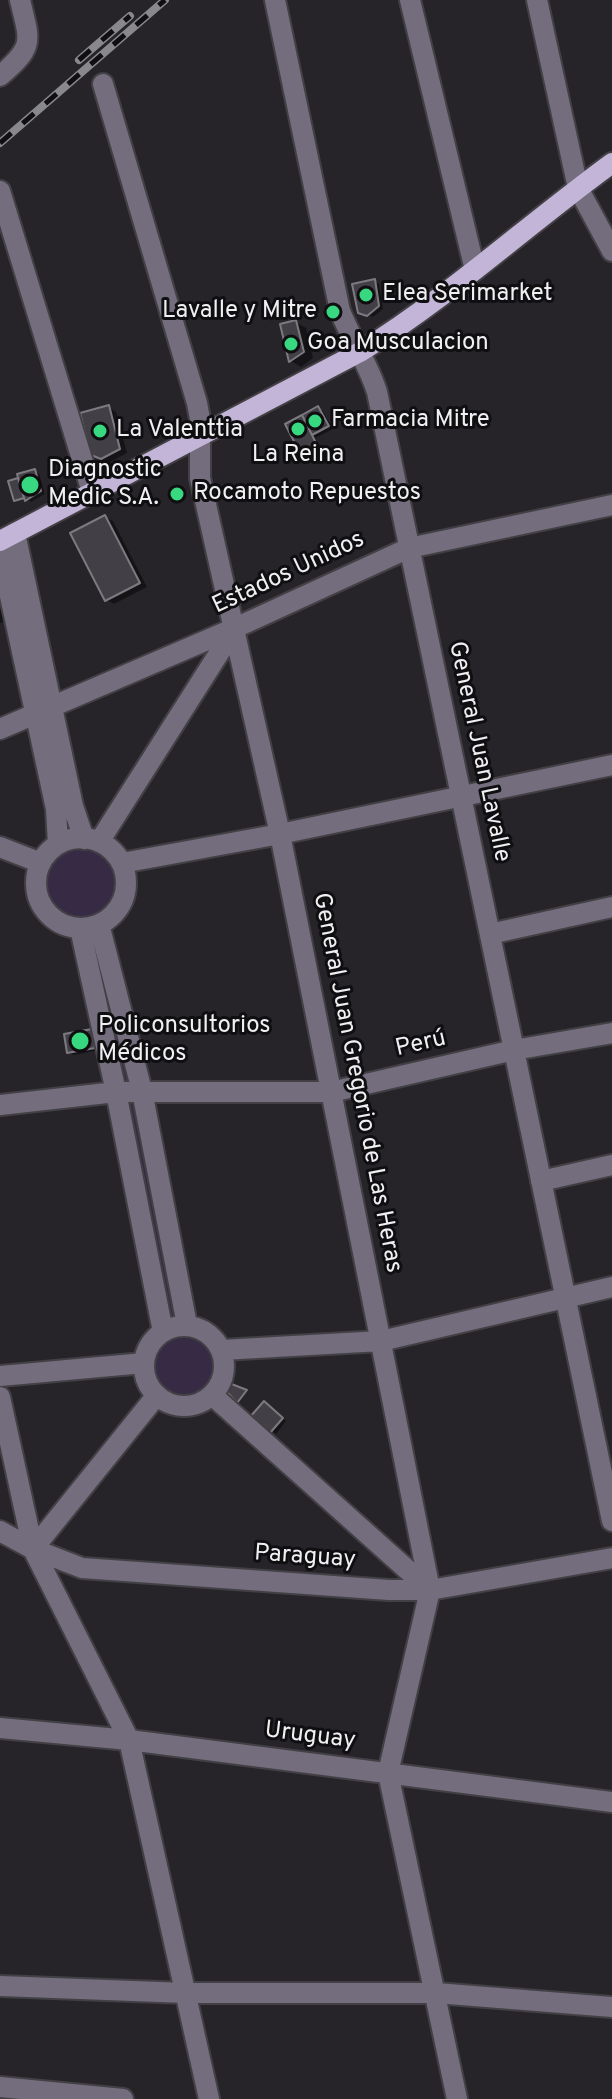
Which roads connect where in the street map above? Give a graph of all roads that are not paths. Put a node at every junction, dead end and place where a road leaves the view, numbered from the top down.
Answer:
1 (20, 0) edge
2 (275, 0) edge
3 (410, 0) edge
4 (537, 0) edge
5 (0, 76) edge
6 (103, 84) dead end
7 (612, 163) edge
8 (578, 188) junction
9 (0, 191) edge
10 (612, 251) edge
11 (475, 270) junction
12 (360, 352) junction
13 (200, 437) junction
14 (92, 492) junction
15 (612, 505) edge
16 (7, 537) edge
17 (409, 548) junction
18 (0, 550) edge
19 (235, 628) junction
20 (44, 711) junction
21 (0, 729) edge
22 (612, 765) edge
23 (461, 797) junction
24 (280, 834) junction
25 (92, 840) junction
26 (58, 844) junction
27 (0, 847) edge
28 (41, 863) junction
29 (122, 863) junction
30 (612, 907) edge
31 (90, 926) junction
32 (490, 934) junction
33 (612, 1033) edge
34 (514, 1050) junction
35 (142, 1091) junction
36 (116, 1092) junction
37 (331, 1092) junction
38 (0, 1105) edge
39 (612, 1165) edge
40 (541, 1181) junction
41 (612, 1287) edge
42 (565, 1297) junction
43 (187, 1325) junction
44 (163, 1332) junction
45 (381, 1341) junction
46 (222, 1350) junction
47 (144, 1363) junction
48 (0, 1376) edge
49 (157, 1395) junction
50 (212, 1395) junction
51 (0, 1397) edge
52 (605, 1447) edge
53 (612, 1521) edge
54 (0, 1531) edge
55 (33, 1549) junction
56 (612, 1558) edge
57 (430, 1590) junction
58 (0, 1728) edge
59 (129, 1740) junction
60 (388, 1773) junction
61 (612, 1802) edge
62 (0, 1986) edge
63 (186, 1993) junction
64 (436, 1993) junction
65 (612, 2007) edge
66 (0, 2087) edge
67 (123, 2099) edge
68 (209, 2099) edge
69 (457, 2099) edge

1 - 5 street
2 - 12 street, General Juan Lavalle
3 - 11 street
4 - 8 street
6 - 13 street, General Juan Gregorio de Las Heras
7 - 8 main road
8 - 10 street
8 - 11 main road
9 - 14 street
11 - 12 main road
12 - 13 main road
12 - 17 street, General Juan Lavalle
13 - 14 main road
13 - 19 street, General Juan Gregorio de Las Heras
14 - 16 main road
15 - 17 street, Estados Unidos
16 - 20 street
17 - 19 street, Estados Unidos
17 - 23 street, General Juan Lavalle
18 - 20 street
19 - 20 street, Estados Unidos
19 - 24 street, General Juan Gregorio de Las Heras
19 - 25 street
20 - 21 street, Estados Unidos
20 - 25 street
20 - 26 street
22 - 23 street
23 - 24 street
23 - 32 street, General Juan Lavalle
24 - 29 street
24 - 37 street, General Juan Gregorio de Las Heras
25 - 26 street
25 - 29 street
26 - 28 street
27 - 28 street
28 - 31 street
29 - 31 street
30 - 32 street
31 - 35 street
31 - 36 street
32 - 34 street, General Juan Lavalle
33 - 34 street, Perú
34 - 37 street, Perú
34 - 40 street, General Juan Lavalle
35 - 36 street, Perú
35 - 37 street, Perú
35 - 43 street
36 - 38 street, Perú
36 - 44 street
37 - 45 street, General Juan Gregorio de Las Heras
39 - 40 street
40 - 42 street, General Juan Lavalle
41 - 42 street
42 - 45 street
42 - 52 street, General Juan Lavalle
43 - 44 street
43 - 46 street
44 - 47 street
45 - 46 street
45 - 57 street, General Juan Gregorio de Las Heras
46 - 50 street
47 - 48 street
47 - 49 street
49 - 50 street
49 - 55 street
50 - 57 street
51 - 55 street
52 - 53 street, General Juan Lavalle
54 - 55 street, Paraguay
55 - 57 street, Paraguay
55 - 59 street
56 - 57 street, Paraguay
57 - 60 street, General Juan Gregorio de Las Heras
58 - 59 street, Uruguay
59 - 60 street, Uruguay
59 - 63 street
60 - 61 street, Uruguay
60 - 64 street, General Juan Gregorio de Las Heras
62 - 63 street
63 - 64 street
63 - 68 street
64 - 65 street
64 - 69 street, General Juan Gregorio de Las Heras
66 - 67 street

